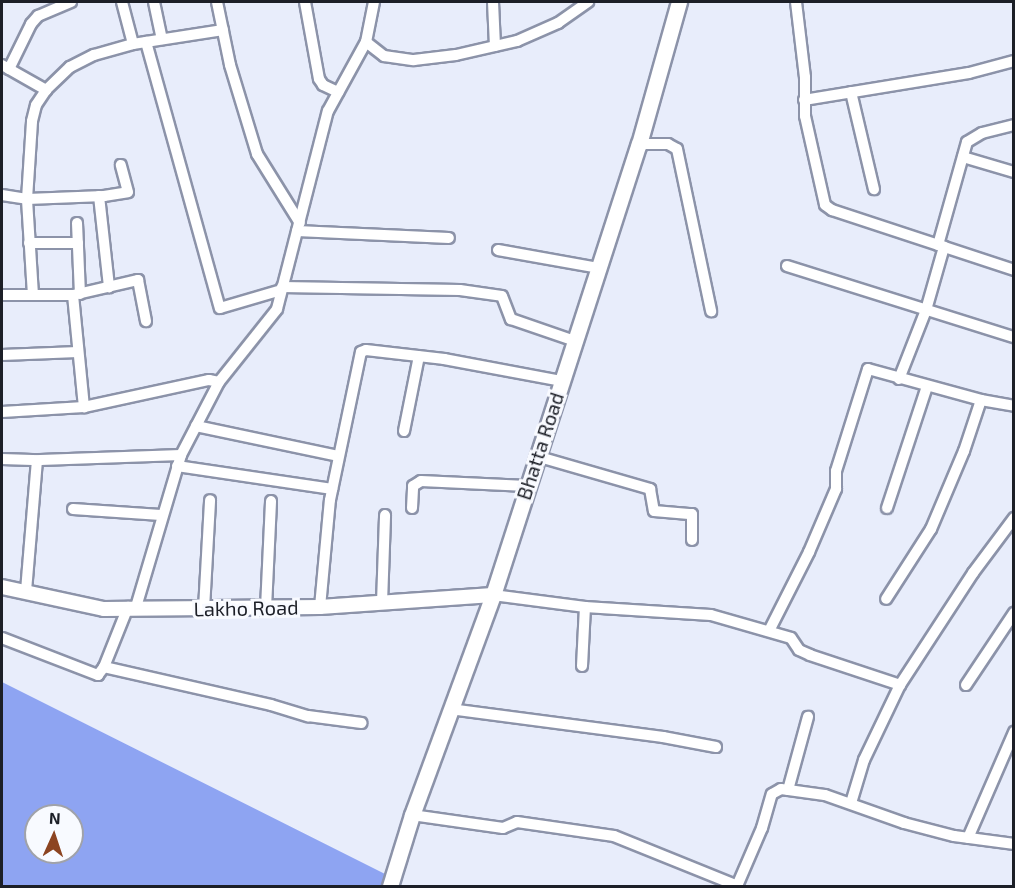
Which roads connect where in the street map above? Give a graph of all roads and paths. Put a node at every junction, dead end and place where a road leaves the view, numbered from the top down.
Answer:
1 (71, 2) edge
2 (122, 2) edge
3 (154, 2) edge
4 (217, 2) edge
5 (306, 2) edge
6 (374, 2) edge
7 (493, 2) edge
8 (588, 2) edge
9 (679, 2) edge
10 (796, 2) edge
11 (223, 30) junction
12 (162, 39) junction
13 (146, 42) junction
14 (366, 42) junction
15 (133, 44) junction
16 (495, 46) junction
17 (1014, 61) edge
18 (5, 67) edge
19 (46, 90) junction
20 (338, 92) junction
21 (851, 92) junction
22 (804, 100) junction
23 (1014, 125) edge
24 (639, 144) junction
25 (963, 157) junction
26 (121, 165) dead end
27 (1014, 172) edge
28 (874, 189) dead end
29 (2, 195) edge
30 (99, 196) junction
31 (27, 199) junction
32 (77, 223) dead end
33 (299, 227) junction
34 (449, 238) dead end
35 (29, 243) junction
36 (78, 243) junction
37 (941, 246) junction
38 (498, 250) dead end
39 (787, 266) dead end
40 (599, 268) junction
41 (1014, 270) edge
42 (109, 287) junction
43 (282, 289) junction
44 (77, 294) junction
45 (2, 295) edge
46 (33, 295) junction
47 (926, 310) junction
48 (711, 311) dead end
49 (146, 321) dead end
50 (1014, 337) edge
51 (575, 340) junction
52 (78, 352) junction
53 (2, 355) edge
54 (420, 356) junction
55 (899, 379) junction
56 (561, 381) junction
57 (219, 382) junction
58 (927, 386) junction
59 (981, 400) junction
60 (1014, 406) edge
61 (84, 407) junction
62 (2, 412) edge
63 (196, 426) junction
64 (404, 430) dead end
65 (338, 456) junction
66 (536, 456) junction
67 (2, 459) edge
68 (37, 460) junction
69 (179, 461) junction
70 (527, 486) junction
71 (332, 489) junction
72 (210, 500) dead end
73 (271, 501) dead end
74 (412, 508) dead end
75 (887, 508) dead end
76 (73, 509) dead end
77 (161, 515) junction
78 (385, 515) dead end
79 (1014, 518) edge
80 (692, 540) dead end
81 (2, 586) edge
82 (26, 591) junction
83 (493, 595) junction
84 (886, 599) dead end
85 (382, 603) junction
86 (132, 607) junction
87 (320, 607) junction
88 (585, 607) junction
89 (266, 608) junction
90 (204, 609) junction
91 (1014, 613) edge
92 (769, 631) junction
93 (2, 638) edge
94 (582, 666) dead end
95 (104, 667) junction
96 (966, 685) dead end
97 (900, 686) junction
98 (450, 710) junction
99 (808, 717) dead end
100 (362, 723) dead end
101 (1014, 732) edge
102 (716, 747) dead end
103 (788, 790) junction
104 (851, 803) junction
105 (412, 815) junction
106 (968, 838) junction
107 (1014, 844) edge
108 (390, 886) edge
109 (738, 886) edge

1 - 18 street
2 - 15 street
3 - 12 street
4 - 11 street
5 - 20 street
6 - 14 street
7 - 16 street
8 - 16 street
9 - 24 main road, Bhatta Road
10 - 22 street
11 - 12 street
11 - 33 street
12 - 13 street
13 - 15 street
13 - 43 street
14 - 16 street
14 - 20 street
15 - 19 street
17 - 21 street
18 - 19 street
19 - 31 street
20 - 33 street
21 - 22 street
21 - 28 street
22 - 37 street
23 - 25 street
24 - 40 main road, Bhatta Road
24 - 48 street
25 - 27 street
25 - 37 street
26 - 30 street
29 - 31 street
30 - 31 street
30 - 42 street
31 - 35 street
32 - 36 street
33 - 34 street
33 - 43 street
35 - 36 street
35 - 46 street
36 - 44 street
37 - 41 street
37 - 47 street
38 - 40 street
39 - 47 street
40 - 51 main road, Bhatta Road
42 - 44 street
42 - 49 street
43 - 51 street
43 - 57 street
44 - 46 street
44 - 52 street
45 - 46 street
47 - 50 street
47 - 55 street
51 - 56 main road, Bhatta Road
52 - 53 street
52 - 61 street
54 - 56 street
54 - 64 street
54 - 65 street
55 - 58 street
55 - 92 street
56 - 66 main road, Bhatta Road
57 - 61 street
57 - 63 street
58 - 59 street
58 - 75 street
59 - 60 street
59 - 84 street
61 - 62 street
63 - 65 street
63 - 69 street
65 - 71 street
66 - 70 main road, Bhatta Road
66 - 80 street
67 - 68 street
68 - 69 street
68 - 82 street
69 - 71 street
69 - 77 street
70 - 74 street
70 - 83 main road, Bhatta Road
71 - 87 street
72 - 90 street
73 - 89 street
76 - 77 street
77 - 86 street
78 - 85 street
79 - 97 street
81 - 82 street, Lakho Road
82 - 86 street, Lakho Road
83 - 85 street, Lakho Road
83 - 88 street
83 - 98 main road, Bhatta Road
85 - 87 street, Lakho Road
86 - 90 street, Lakho Road
86 - 95 street
87 - 89 street, Lakho Road
88 - 92 street
88 - 94 street
89 - 90 street, Lakho Road
91 - 96 street
92 - 97 street
93 - 95 street
95 - 100 street
97 - 104 street
98 - 102 street
98 - 105 main road, Bhatta Road
99 - 103 street
101 - 106 street
103 - 104 street
103 - 109 street
104 - 106 street
105 - 108 main road, Bhatta Road
105 - 109 street
106 - 107 street

